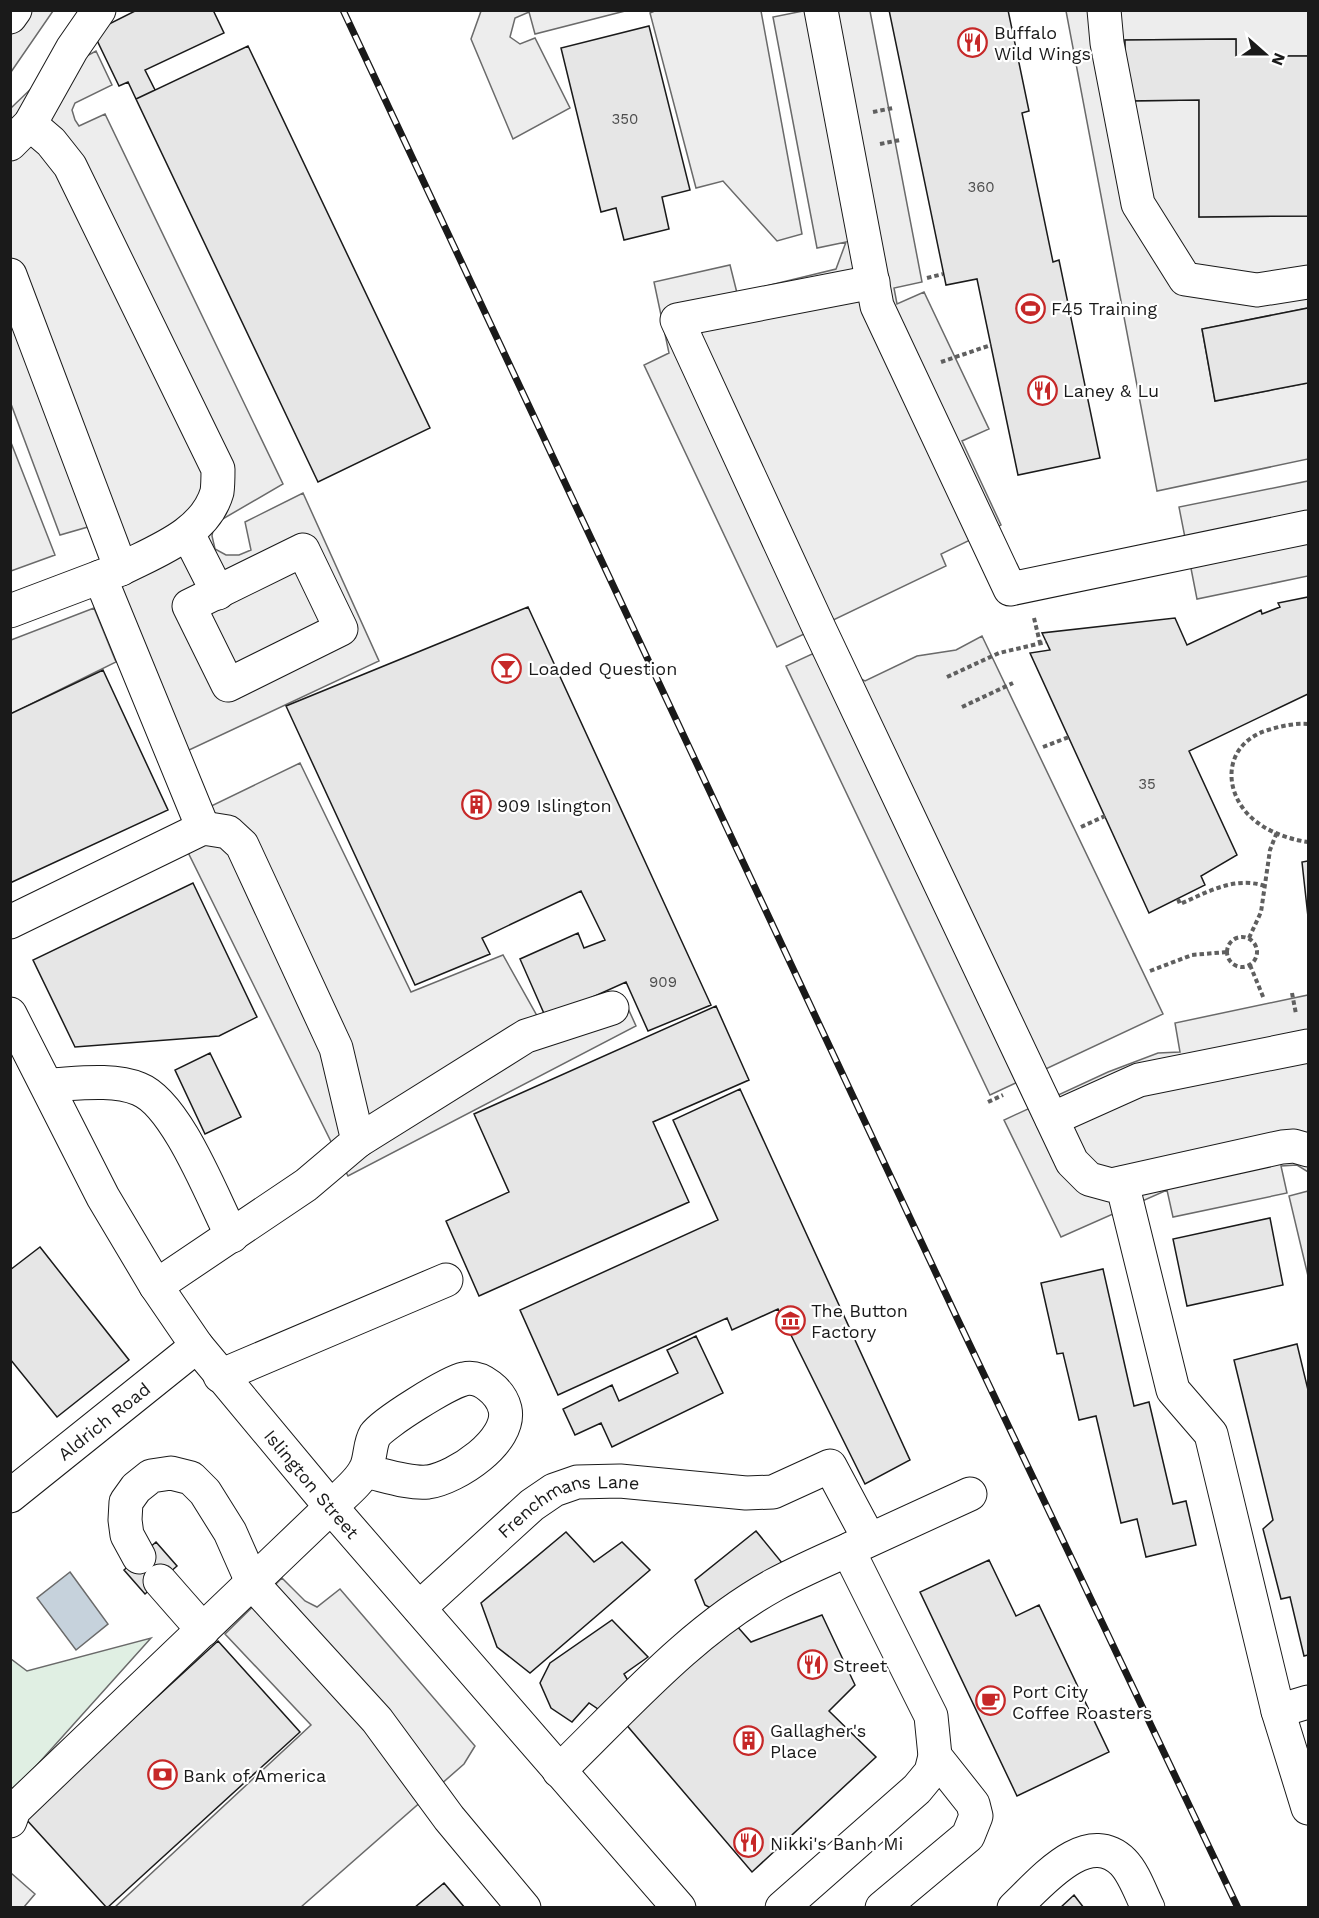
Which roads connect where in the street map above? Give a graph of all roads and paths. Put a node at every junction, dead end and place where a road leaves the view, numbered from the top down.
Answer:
1 (15, 10) edge
2 (99, 10) edge
3 (821, 10) edge
4 (1104, 10) edge
5 (10, 16) edge
6 (20, 134) edge
7 (943, 274) dead end
8 (10, 275) edge
9 (927, 278) dead end
10 (873, 282) junction
11 (1308, 282) edge
12 (991, 345) dead end
13 (954, 356) dead end
14 (1308, 527) edge
15 (188, 534) junction
16 (111, 573) junction
17 (218, 592) junction
18 (1032, 609) dead end
19 (10, 611) edge
20 (1046, 642) dead end
21 (1040, 643) junction
22 (947, 677) dead end
23 (1013, 683) dead end
24 (962, 707) dead end
25 (1308, 724) edge
26 (1069, 737) dead end
27 (1044, 747) dead end
28 (1105, 816) dead end
29 (1081, 827) dead end
30 (203, 828) junction
31 (1277, 832) junction
32 (1308, 842) edge
33 (1265, 886) junction
34 (1178, 899) dead end
35 (10, 922) edge
36 (1249, 938) junction
37 (1227, 952) junction
38 (1250, 965) junction
39 (1150, 971) dead end
40 (1264, 999) dead end
41 (612, 1008) dead end
42 (12, 1020) edge
43 (1308, 1046) edge
44 (47, 1085) junction
45 (1052, 1119) junction
46 (358, 1141) junction
47 (1308, 1150) edge
48 (1122, 1183) junction
49 (232, 1236) junction
50 (446, 1280) dead end
51 (156, 1286) junction
52 (196, 1346) junction
53 (220, 1376) junction
54 (365, 1471) dead end
55 (970, 1494) dead end
56 (10, 1496) edge
57 (331, 1507) junction
58 (859, 1544) junction
59 (253, 1584) junction
60 (419, 1608) junction
61 (203, 1630) junction
62 (1308, 1702) edge
63 (1278, 1711) junction
64 (935, 1756) junction
65 (559, 1771) junction
66 (1308, 1808) edge
67 (10, 1821) edge
68 (524, 1908) edge
69 (679, 1908) edge
70 (782, 1908) edge
71 (882, 1908) edge
72 (1014, 1908) edge
73 (1148, 1908) edge

1 - 5 street
2 - 6 street
3 - 10 street
4 - 11 street
6 - 15 street
7 - 9 path
8 - 16 street
10 - 14 street
10 - 45 street
12 - 13 path
15 - 16 street
15 - 17 street
16 - 19 street
16 - 30 street
17 - 17 street
18 - 21 path
20 - 21 path
21 - 22 path
23 - 24 path
25 - 31 path
26 - 27 path
28 - 29 path
30 - 35 street
30 - 46 street
31 - 32 path
31 - 33 path
33 - 34 path
33 - 36 path
36 - 37 path
36 - 38 path
37 - 38 path
37 - 39 path
38 - 40 path
41 - 46 street
42 - 44 street, Islington Street
43 - 45 street
44 - 49 street
44 - 51 street, Islington Street
45 - 48 street
46 - 49 street
47 - 48 street
48 - 63 street
49 - 51 street
50 - 53 street
51 - 52 street, Islington Street
52 - 53 street, Islington Street
52 - 56 street, Aldrich Road
53 - 57 street, Islington Street
54 - 57 street
55 - 58 street
57 - 59 street
57 - 60 street, Islington Street
58 - 60 street, Frenchmans Lane
58 - 64 street
58 - 65 street
59 - 61 street
59 - 61 street
59 - 68 street
60 - 65 street, Islington Street
61 - 67 street
62 - 63 street
63 - 66 street
64 - 70 street
64 - 71 street
65 - 69 street, Islington Street
72 - 73 street

